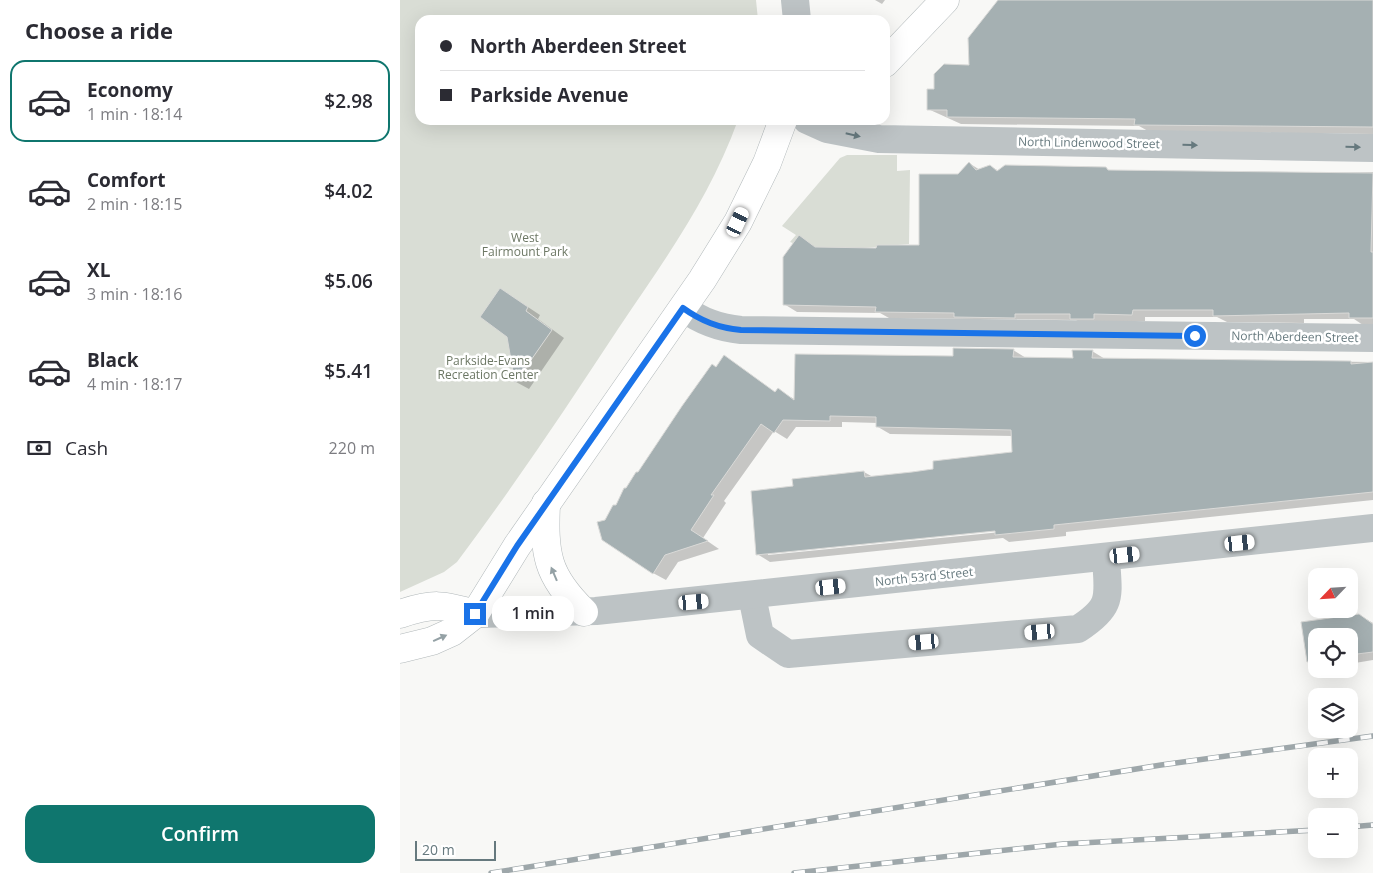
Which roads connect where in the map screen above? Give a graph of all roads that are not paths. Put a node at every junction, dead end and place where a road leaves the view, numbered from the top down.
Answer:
1 (795, 0) edge
2 (945, 0) edge
3 (796, 15) edge
4 (890, 58) edge
5 (781, 125) edge
6 (818, 125) edge
7 (1373, 148) edge
8 (683, 308) junction
9 (1373, 338) edge
10 (546, 503) junction
11 (1373, 528) edge
12 (1106, 558) junction
13 (752, 596) junction
14 (584, 612) junction
15 (400, 614) edge
16 (475, 614) junction
17 (400, 649) edge

1 - 3 street
2 - 4 main road
5 - 8 main road
6 -> 7 street, North Lindenwood Street
8 - 9 street, North Aberdeen Street
8 - 10 main road
14 -> 10 main road
10 - 16 main road
11 - 12 street, North 53rd Street
12 - 13 street, North 53rd Street
12 - 13 street
13 - 14 street, North 53rd Street
14 - 16 street, North 53rd Street
15 - 16 main road
17 -> 16 main road

